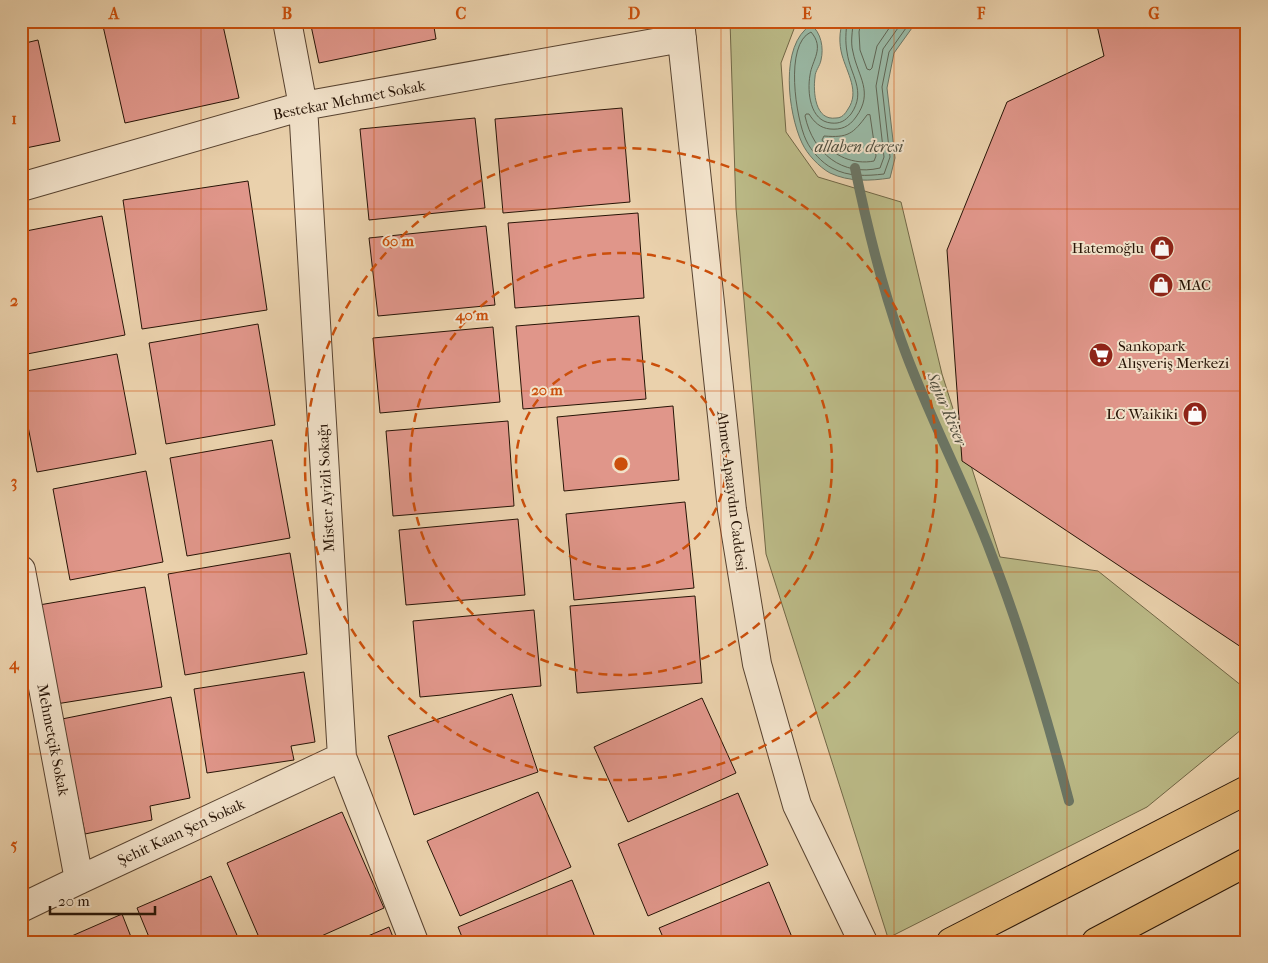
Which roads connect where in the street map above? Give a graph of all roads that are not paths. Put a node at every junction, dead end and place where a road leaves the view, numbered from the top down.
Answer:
1 (287, 21) edge
2 (681, 30) edge
3 (303, 106) junction
4 (21, 187) edge
5 (21, 570) edge
6 (342, 757) junction
7 (1247, 790) edge
8 (1247, 862) edge
9 (79, 880) junction
10 (21, 908) edge
11 (414, 942) edge
12 (863, 942) edge
13 (951, 942) edge
14 (1096, 942) edge

1 - 3 street, Mister Ayizli Sokağı
2 - 3 street, Bestekar Mehmet Sokak
2 - 12 street, Ahmet Apaaydın Caddesi
3 - 4 street, Bestekar Mehmet Sokak
3 - 6 street, Mister Ayizli Sokağı
5 - 9 street, Mehmetçik Sokak
6 - 9 street, Şehit Kaan Şen Sokak
6 - 11 street, Mister Ayizli Sokağı
7 - 13 main road
8 - 14 main road
9 - 10 street, Şehit Kaan Şen Sokak

